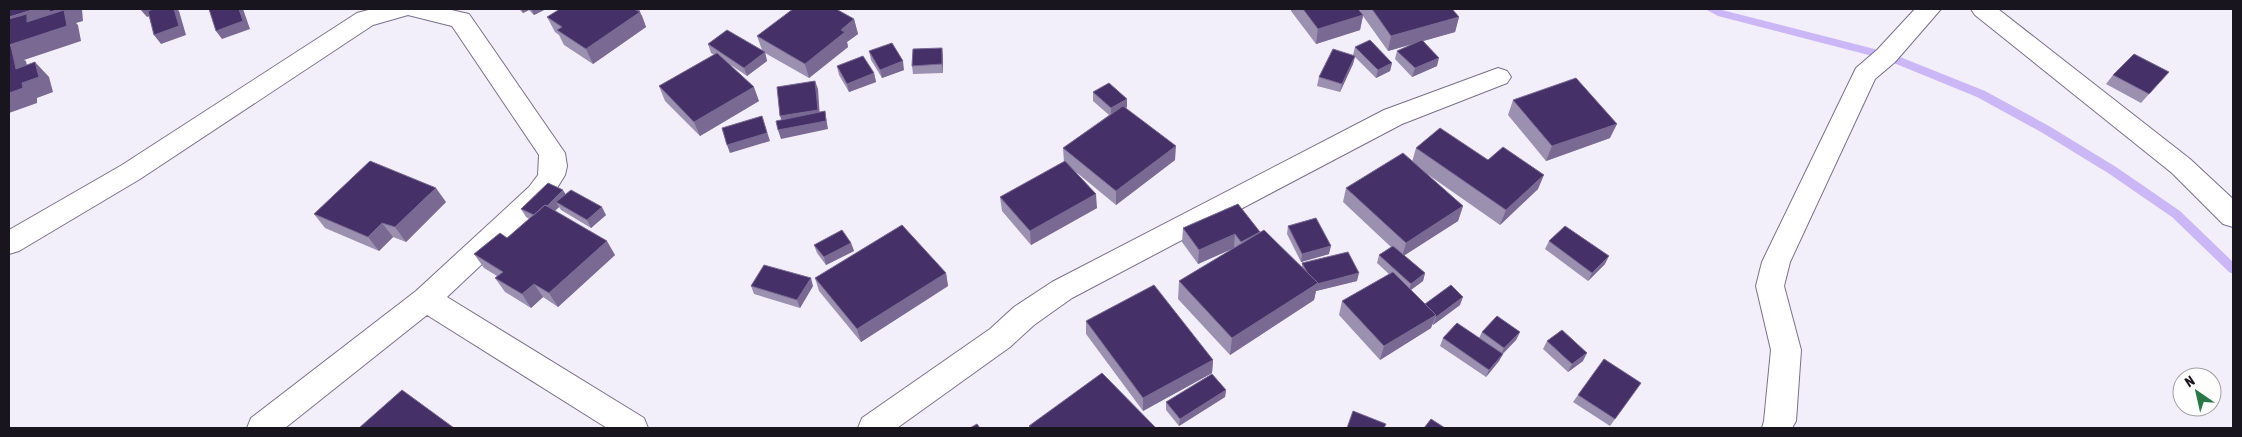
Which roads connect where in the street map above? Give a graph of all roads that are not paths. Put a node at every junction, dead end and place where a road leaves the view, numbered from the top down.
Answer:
1 (401, 9) edge
2 (414, 9) edge
3 (1930, 9) edge
4 (1983, 9) edge
5 (1498, 77) dead end
6 (2233, 216) edge
7 (9, 243) edge
8 (426, 299) junction
9 (262, 428) edge
10 (633, 428) edge
11 (873, 428) edge
12 (1777, 428) edge

1 - 7 street
2 - 8 street
3 - 12 street
4 - 6 street
5 - 11 street
8 - 9 street
8 - 10 street

